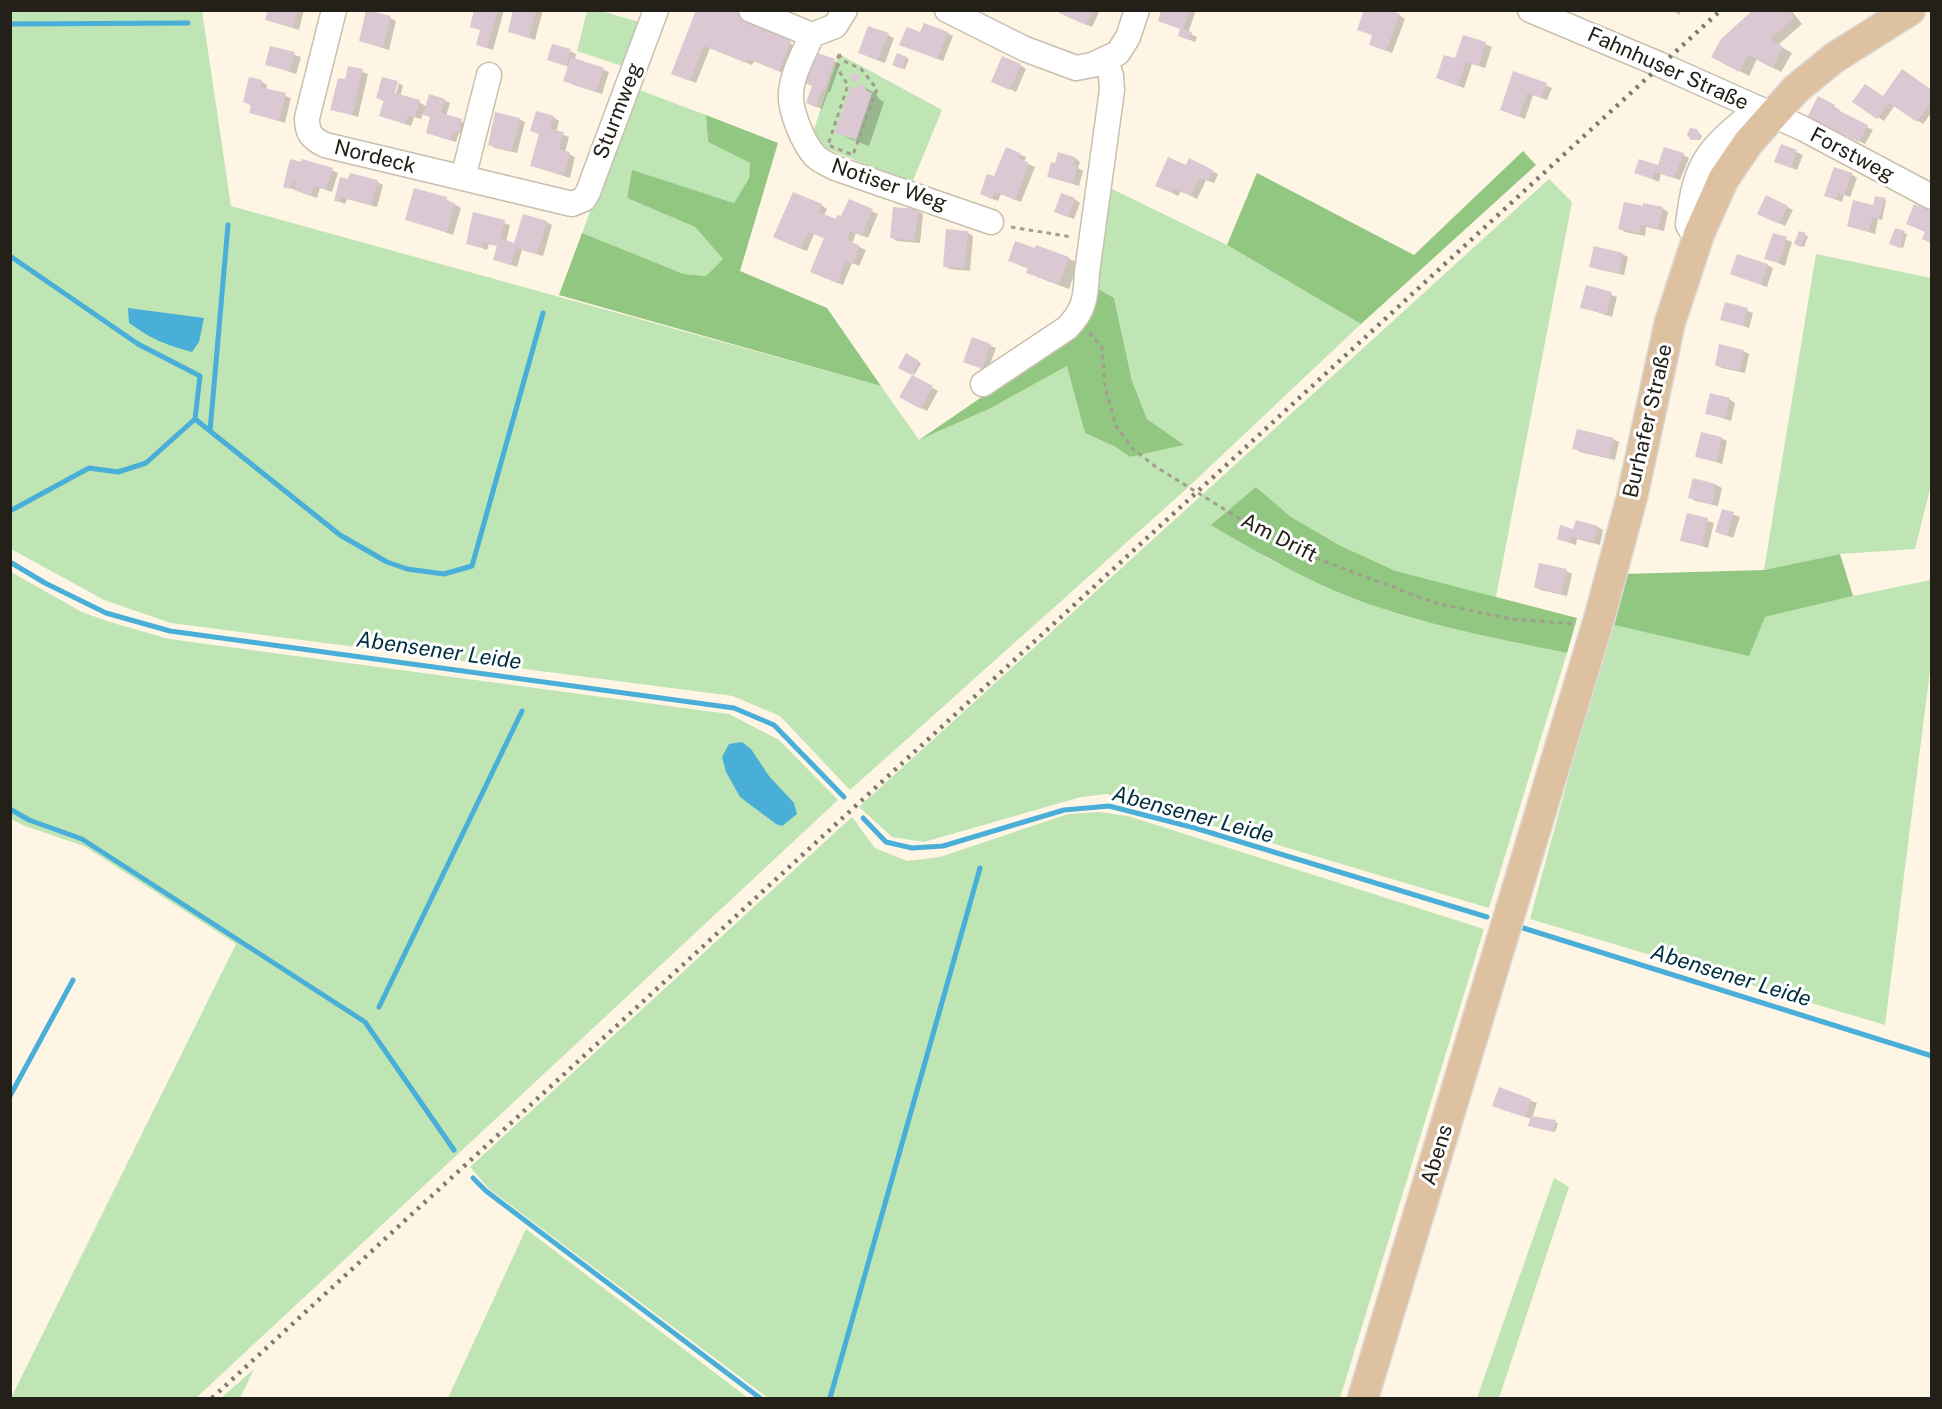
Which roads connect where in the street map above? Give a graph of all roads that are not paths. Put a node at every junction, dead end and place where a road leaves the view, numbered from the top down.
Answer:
1 (334, 10) edge
2 (656, 10) edge
3 (751, 10) edge
4 (845, 10) edge
5 (947, 10) edge
6 (1137, 10) edge
7 (1530, 10) edge
8 (1910, 10) edge
9 (812, 35) junction
10 (1106, 60) junction
11 (489, 75) dead end
12 (1765, 112) junction
13 (463, 178) junction
14 (1932, 197) edge
15 (572, 204) joint
16 (992, 222) road end
17 (983, 384) dead end
18 (1511, 911) joint
19 (1363, 1398) edge

1 - 13 street, Nordeck
2 - 15 street, Sturmweg
3 - 9 street
4 - 9 street
5 - 10 street
6 - 10 street
7 - 12 street, Fahnhuser Straße
8 - 12 main road, Burhafer Straße
9 - 16 street, Notiser Weg
10 - 17 street
11 - 13 street
12 - 14 street, Forstweg
12 - 18 main road, Burhafer Straße
13 - 15 street, Nordeck
18 - 19 main road, Abens

